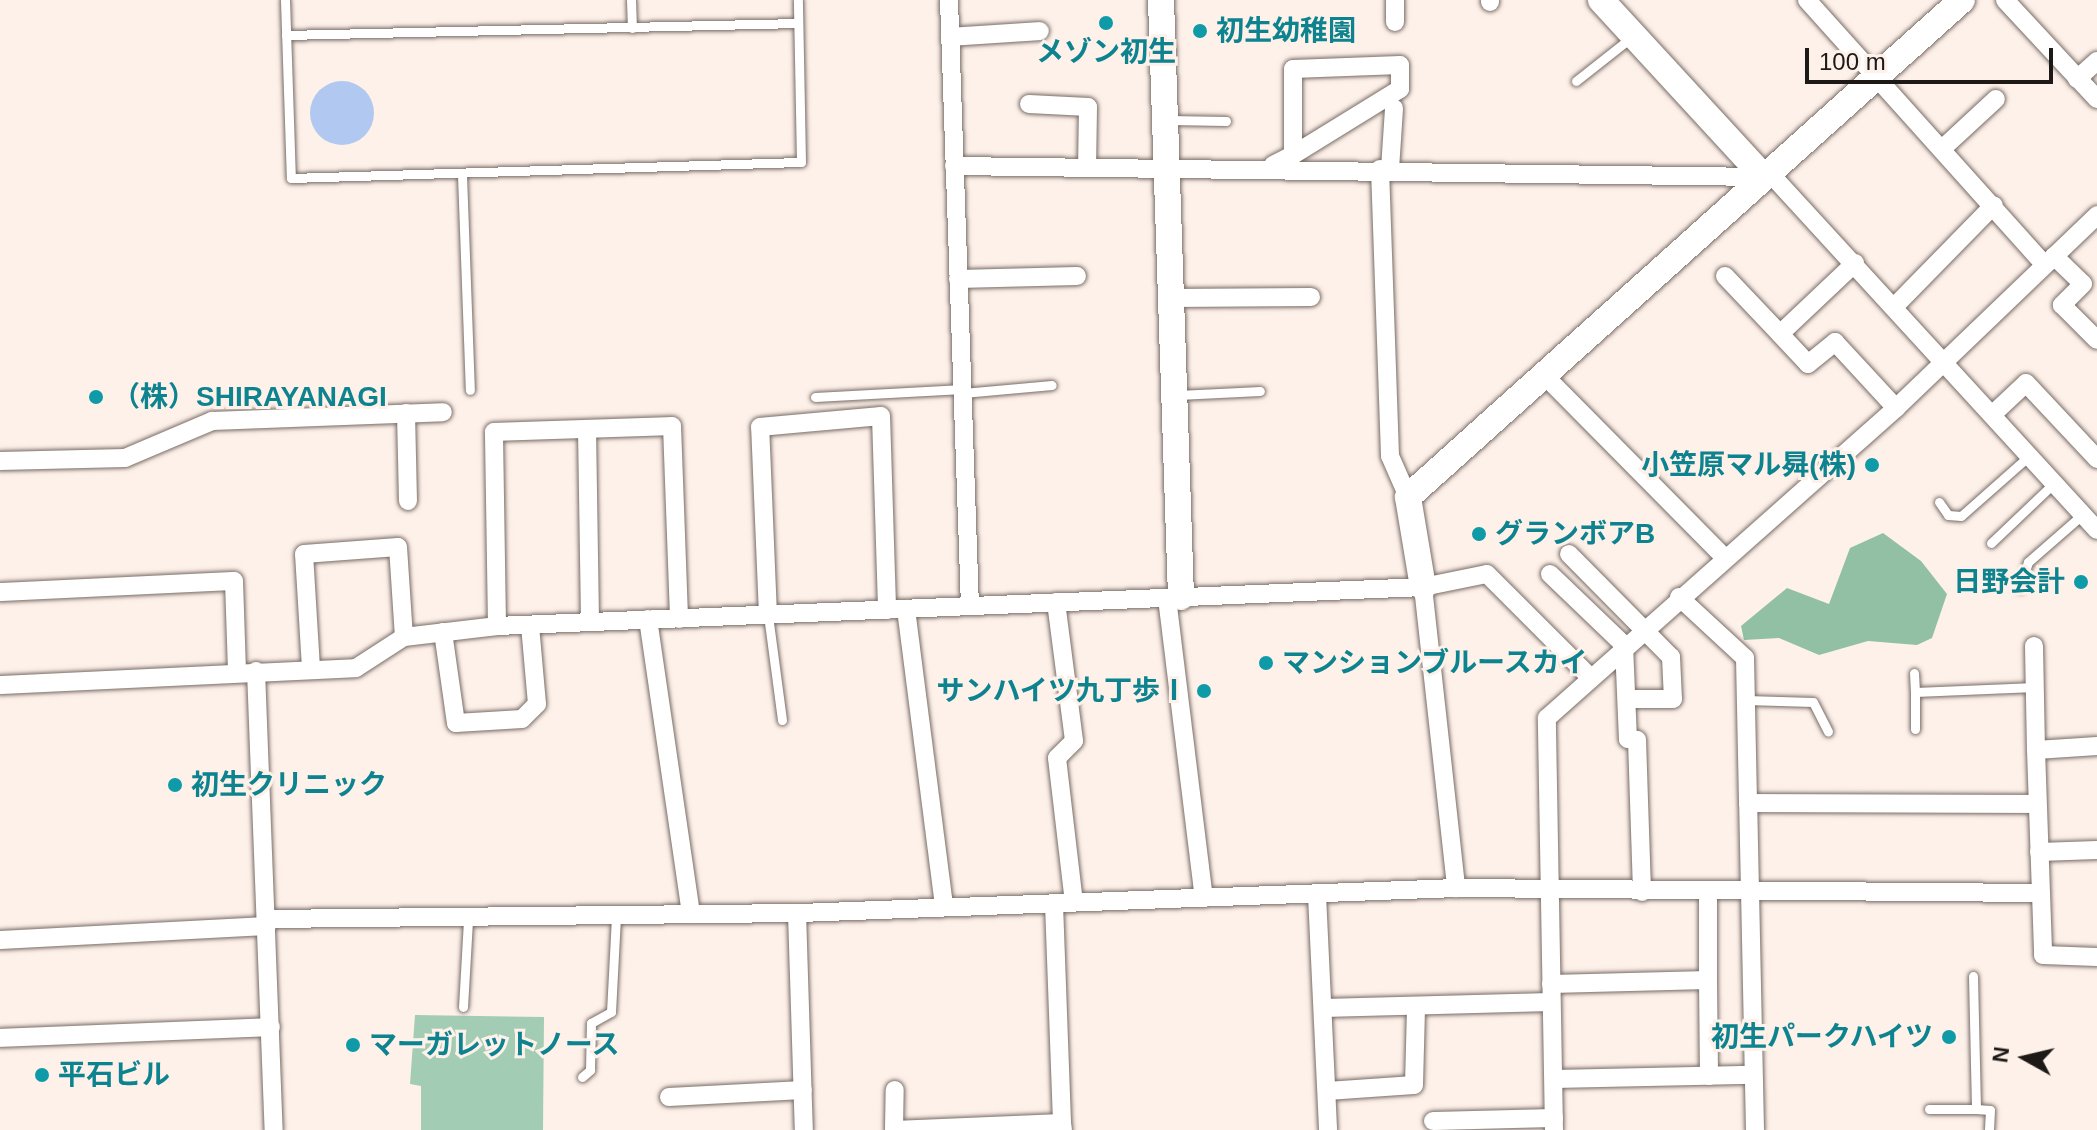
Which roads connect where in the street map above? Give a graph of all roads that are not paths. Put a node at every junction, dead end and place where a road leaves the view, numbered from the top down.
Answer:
1 (285, 0) edge
2 (631, 0) edge
3 (798, 0) edge
4 (949, 0) edge
5 (1161, 0) edge
6 (1395, 0) edge
7 (1601, 0) edge
8 (1807, 0) edge
9 (1962, 0) edge
10 (2005, 0) edge
11 (1395, 22) dead end
12 (798, 23) junction
13 (632, 28) junction
14 (1040, 31) dead end
15 (286, 35) junction
16 (1634, 35) junction
17 (950, 37) junction
18 (2097, 61) edge
19 (1876, 75) junction
20 (2077, 79) junction
21 (1576, 81) dead end
22 (1996, 99) dead end
23 (2097, 99) edge
24 (1029, 104) dead end
25 (1394, 108) dead end
26 (1166, 120) junction
27 (1226, 121) dead end
28 (1943, 148) junction
29 (1293, 155) junction
30 (954, 166) junction
31 (1270, 166) junction
32 (1087, 168) junction
33 (1168, 169) junction
34 (1385, 169) junction
35 (1762, 174) junction
36 (462, 175) junction
37 (1994, 205) junction
38 (2097, 215) edge
39 (2049, 260) junction
40 (1855, 263) junction
41 (1077, 276) dead end
42 (1725, 276) dead end
43 (958, 279) junction
44 (1311, 297) dead end
45 (1171, 298) junction
46 (1895, 306) junction
47 (1780, 334) junction
48 (2097, 340) edge
49 (1942, 359) junction
50 (1544, 375) junction
51 (1052, 385) dead end
52 (470, 390) dead end
53 (963, 391) junction
54 (1260, 391) dead end
55 (1174, 395) junction
56 (815, 397) dead end
57 (1896, 408) junction
58 (443, 412) dead end
59 (406, 413) junction
60 (1993, 414) junction
61 (587, 429) junction
62 (2030, 455) junction
63 (2097, 459) edge
64 (0, 461) edge
65 (2054, 483) junction
66 (1408, 497) junction
67 (408, 501) dead end
68 (1939, 502) dead end
69 (2083, 514) junction
70 (2097, 530) edge
71 (1991, 543) dead end
72 (1569, 554) dead end
73 (1724, 557) junction
74 (1550, 574) dead end
75 (1423, 587) junction
76 (2020, 588) dead end
77 (0, 592) edge
78 (1174, 597) junction
79 (1679, 597) junction
80 (1056, 602) junction
81 (970, 606) junction
82 (906, 609) junction
83 (887, 610) junction
84 (768, 615) junction
85 (648, 619) junction
86 (679, 619) junction
87 (590, 622) junction
88 (530, 625) junction
89 (497, 626) junction
90 (1644, 627) junction
91 (443, 632) junction
92 (404, 637) junction
93 (1624, 645) junction
94 (2034, 646) dead end
95 (311, 668) junction
96 (237, 671) junction
97 (256, 671) junction
98 (1914, 673) dead end
99 (1589, 676) junction
100 (0, 685) edge
101 (2035, 687) junction
102 (1915, 692) junction
103 (1627, 699) junction
104 (1746, 700) junction
105 (782, 720) dead end
106 (1915, 729) dead end
107 (1828, 731) dead end
108 (2097, 746) edge
109 (2036, 750) junction
110 (1748, 803) junction
111 (2036, 804) junction
112 (2097, 850) edge
113 (2039, 852) junction
114 (1456, 888) junction
115 (1551, 890) junction
116 (1642, 892) junction
117 (2041, 893) junction
118 (1708, 894) junction
119 (1317, 895) junction
120 (1748, 896) junction
121 (1204, 898) junction
122 (1074, 902) junction
123 (1054, 904) junction
124 (944, 906) junction
125 (797, 913) junction
126 (691, 914) junction
127 (616, 917) junction
128 (468, 920) junction
129 (267, 922) junction
130 (0, 940) edge
131 (2097, 957) edge
132 (1973, 976) dead end
133 (1708, 980) junction
134 (1551, 993) junction
135 (1416, 1006) junction
136 (463, 1007) dead end
137 (1323, 1008) junction
138 (271, 1027) junction
139 (0, 1038) edge
140 (1753, 1075) junction
141 (1709, 1076) junction
142 (582, 1077) dead end
143 (1554, 1079) junction
144 (803, 1090) junction
145 (895, 1090) dead end
146 (1327, 1091) junction
147 (669, 1097) dead end
148 (1929, 1109) dead end
149 (1976, 1109) junction
150 (1433, 1121) dead end
151 (1554, 1124) edge
152 (1063, 1126) edge
153 (274, 1130) edge
154 (804, 1130) edge
155 (894, 1130) edge
156 (1328, 1130) edge
157 (1755, 1130) edge
158 (1989, 1130) edge

1 - 15 lane
2 - 13 lane
3 - 12 lane
4 - 17 street
5 - 26 street
6 - 11 street
7 - 16 street
8 - 19 street
9 - 19 street
10 - 20 street
12 - 13 lane
12 - 36 lane
13 - 15 lane
14 - 17 street
15 - 36 lane
16 - 21 lane
16 - 35 street
17 - 30 street
18 - 20 street
19 - 28 street
19 - 35 street
20 - 23 street
22 - 28 street
24 - 32 street
25 - 34 street
26 - 27 lane
26 - 33 street
28 - 37 street
29 - 29 street
29 - 31 street
30 - 32 street
30 - 43 street
31 - 33 street
31 - 34 street
32 - 33 street
33 - 45 street
34 - 35 street
34 - 66 street
35 - 40 street
35 - 50 street
36 - 52 lane
37 - 39 street
37 - 46 street
38 - 39 street
39 - 48 street
39 - 49 street
40 - 46 street
40 - 47 street
41 - 43 street
42 - 47 street
43 - 53 street
44 - 45 street
45 - 55 street
46 - 49 street
47 - 57 street
49 - 57 street
49 - 60 street
50 - 66 street
50 - 73 street
51 - 53 lane
53 - 56 lane
53 - 81 street
54 - 55 lane
55 - 78 street
57 - 73 street
58 - 59 street
59 - 64 street
59 - 67 street
60 - 62 street
60 - 63 street
61 - 86 street
61 - 87 street
61 - 89 street
62 - 65 street
62 - 68 lane
65 - 69 street
65 - 71 lane
66 - 75 street
69 - 70 street
69 - 76 lane
72 - 90 street
73 - 79 street
74 - 93 street
75 - 78 street
75 - 99 street
75 - 114 street
77 - 96 street
78 - 80 street
78 - 121 street
79 - 90 street
79 - 104 street
80 - 81 street
80 - 122 street
81 - 82 street
82 - 83 street
82 - 124 street
83 - 84 street
83 - 84 street
84 - 86 street
84 - 105 lane
85 - 86 street
85 - 87 street
85 - 126 street
87 - 88 street
88 - 89 street
88 - 91 street
89 - 91 street
90 - 93 street
90 - 103 street
91 - 92 street
92 - 95 street
92 - 95 street
93 - 99 street
93 - 103 street
94 - 101 street
95 - 97 street
96 - 97 street
96 - 100 street
97 - 129 street
98 - 102 lane
99 - 115 street
101 - 102 lane
101 - 109 street
102 - 106 lane
103 - 116 street
104 - 107 lane
104 - 110 street
108 - 109 street
109 - 111 street
110 - 111 street
110 - 120 street
111 - 113 street
112 - 113 street
113 - 117 street
114 - 115 street
114 - 119 street
115 - 116 street
115 - 134 street
116 - 118 street
117 - 120 street
117 - 131 street
118 - 120 street
118 - 133 street
119 - 121 street
119 - 137 street
120 - 140 street
121 - 122 street
122 - 123 street
123 - 124 street
123 - 152 street
124 - 125 street
125 - 126 street
125 - 144 street
126 - 127 street
127 - 128 street
127 - 142 lane
128 - 129 street
128 - 136 lane
129 - 130 street
129 - 138 street
132 - 149 lane
133 - 134 street
133 - 141 street
134 - 135 street
134 - 143 street
135 - 137 street
135 - 146 street
137 - 146 street
138 - 139 street
138 - 153 street
140 - 141 street
140 - 157 street
141 - 143 street
143 - 151 street
144 - 147 street
144 - 154 street
145 - 155 street
146 - 156 street
148 - 149 lane
149 - 158 lane
150 - 151 street
152 - 155 street

